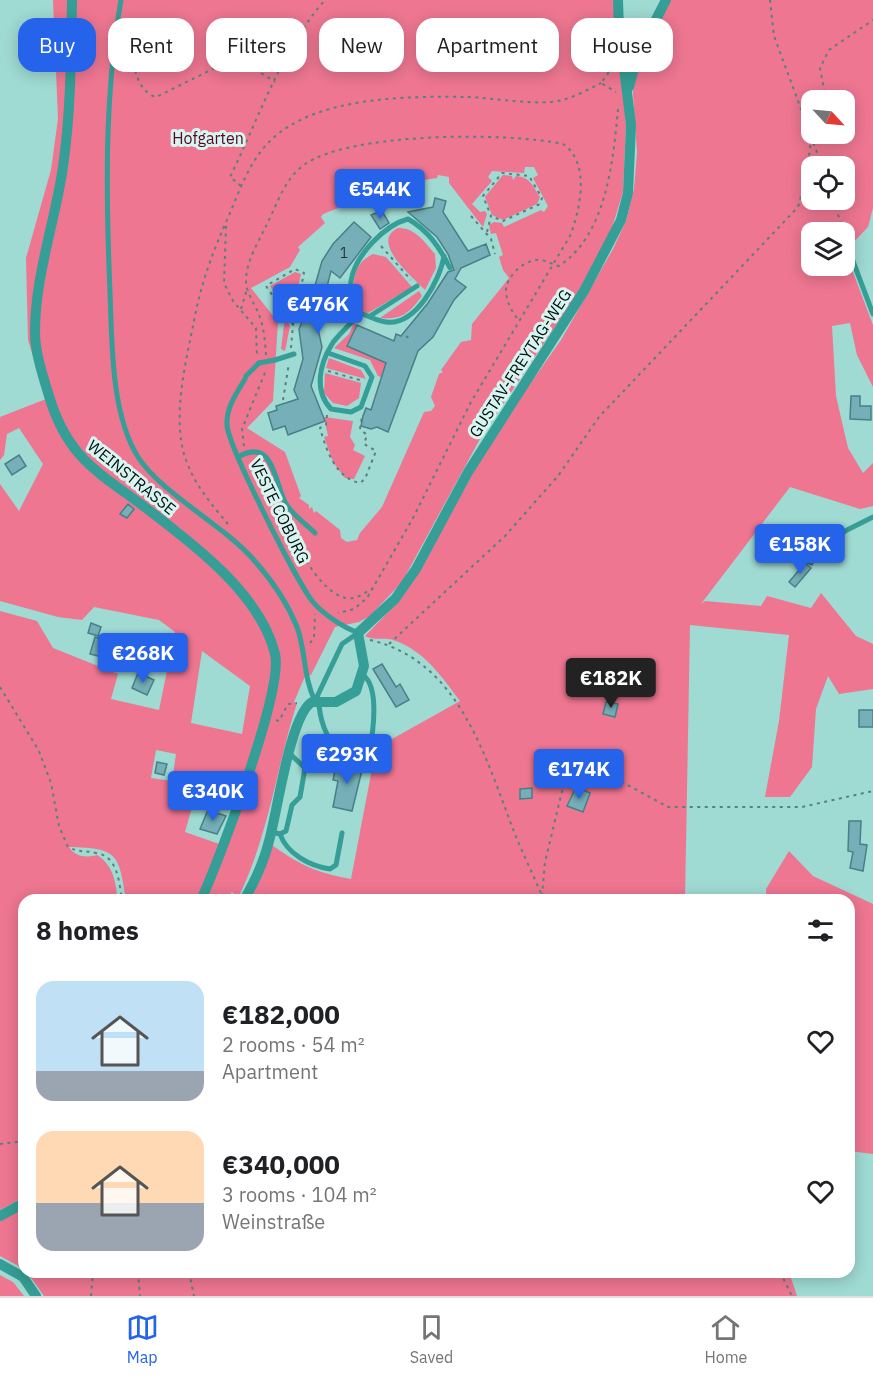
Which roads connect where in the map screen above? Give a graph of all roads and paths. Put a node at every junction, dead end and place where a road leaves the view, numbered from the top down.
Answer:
1 (72, 0) edge
2 (121, 0) edge
3 (325, 0) edge
4 (618, 0) edge
5 (666, 0) edge
6 (770, 0) edge
7 (619, 18) edge
8 (656, 18) edge
9 (873, 20) edge
10 (307, 24) edge
11 (207, 72) edge
12 (258, 72) edge
13 (280, 72) edge
14 (625, 72) edge
15 (633, 72) edge
16 (275, 82) junction
17 (601, 83) dead end
18 (628, 90) junction
19 (824, 90) edge
20 (618, 103) dead end
21 (801, 107) edge
22 (810, 144) edge
23 (242, 186) junction
24 (471, 216) dead end
25 (490, 216) junction
26 (225, 224) junction
27 (487, 232) junction
28 (375, 240) junction
29 (495, 254) dead end
30 (444, 256) junction
31 (552, 264) junction
32 (855, 266) edge
33 (450, 268) dead end
34 (417, 286) dead end
35 (247, 289) junction
36 (426, 295) junction
37 (241, 309) junction
38 (360, 313) junction
39 (873, 314) edge
40 (370, 316) junction
41 (518, 319) junction
42 (293, 325) junction
43 (406, 336) dead end
44 (410, 339) dead end
45 (331, 354) dead end
46 (292, 355) junction
47 (266, 359) dead end
48 (258, 363) junction
49 (266, 366) dead end
50 (322, 369) junction
51 (371, 383) junction
52 (284, 400) dead end
53 (361, 407) junction
54 (331, 409) junction
55 (245, 453) junction
56 (238, 457) junction
57 (286, 505) junction
58 (873, 517) edge
59 (315, 533) dead end
60 (235, 542) junction
61 (827, 544) dead end
62 (372, 589) junction
63 (315, 605) junction
64 (326, 613) junction
65 (362, 630) junction
66 (389, 644) junction
67 (302, 646) junction
68 (363, 675) junction
69 (0, 687) edge
70 (308, 687) junction
71 (317, 701) junction
72 (297, 703) dead end
73 (289, 753) junction
74 (873, 791) edge
75 (276, 833) junction
76 (342, 833) dead end
77 (121, 894) edge
78 (203, 894) edge
79 (247, 894) edge
80 (541, 894) edge
81 (542, 894) edge
82 (18, 1142) edge
83 (0, 1144) edge
84 (18, 1206) edge
85 (0, 1216) edge
86 (0, 1264) edge
87 (18, 1274) edge
88 (24, 1278) edge
89 (92, 1278) edge
90 (138, 1278) edge
91 (190, 1278) edge
92 (783, 1278) edge
93 (36, 1296) edge
94 (91, 1296) edge
95 (140, 1296) edge
96 (194, 1296) edge
97 (792, 1296) edge

1 - 78 street, WEINSTRASSE
2 - 11 path
2 - 60 lane
3 - 10 path
4 - 7 street, GUSTAV-FREYTAG-WEG
5 - 8 street, GUSTAV-FREYTAG-WEG
6 - 21 path
9 - 19 path
12 - 16 path
13 - 16 path
14 - 18 street, GUSTAV-FREYTAG-WEG
15 - 18 street, GUSTAV-FREYTAG-WEG
16 - 23 path
17 - 23 path
18 - 65 street, GUSTAV-FREYTAG-WEG
20 - 31 path
22 - 66 path
23 - 26 path
24 - 27 path
25 - 25 path
25 - 27 path
26 - 37 path
26 - 60 path
27 - 29 path
28 - 30 lane
28 - 36 path
28 - 38 lane
30 - 33 lane
30 - 36 lane
31 - 35 path
31 - 41 path
31 - 41 path
32 - 39 lane
34 - 40 lane
35 - 37 path
35 - 47 path
36 - 40 lane
37 - 48 path
38 - 40 lane
38 - 50 lane
41 - 62 path
42 - 42 path
42 - 46 path
43 - 44 path
45 - 51 lane
46 - 48 lane, bridge
46 - 52 path
48 - 56 lane, VESTE COBURG
49 - 55 path
50 - 51 path
50 - 54 lane
51 - 53 lane
53 - 54 lane
53 - 54 path
55 - 56 lane
55 - 57 lane
56 - 63 lane, VESTE COBURG
57 - 59 lane
57 - 62 path
58 - 61 lane
60 - 67 lane
62 - 64 path
63 - 64 lane, VESTE COBURG
63 - 67 path
64 - 65 lane, VESTE COBURG
65 - 66 path
65 - 68 street
65 - 71 lane
66 - 80 path
67 - 70 lane
68 - 71 street
68 - 71 lane
69 - 77 path
70 - 71 lane
70 - 72 path
71 - 73 street
73 - 75 street
73 - 75 lane
74 - 81 path
75 - 76 lane
75 - 79 street
82 - 83 path
84 - 85 street
86 - 87 street
88 - 93 street
89 - 94 path
90 - 95 path
91 - 96 path
92 - 97 path

